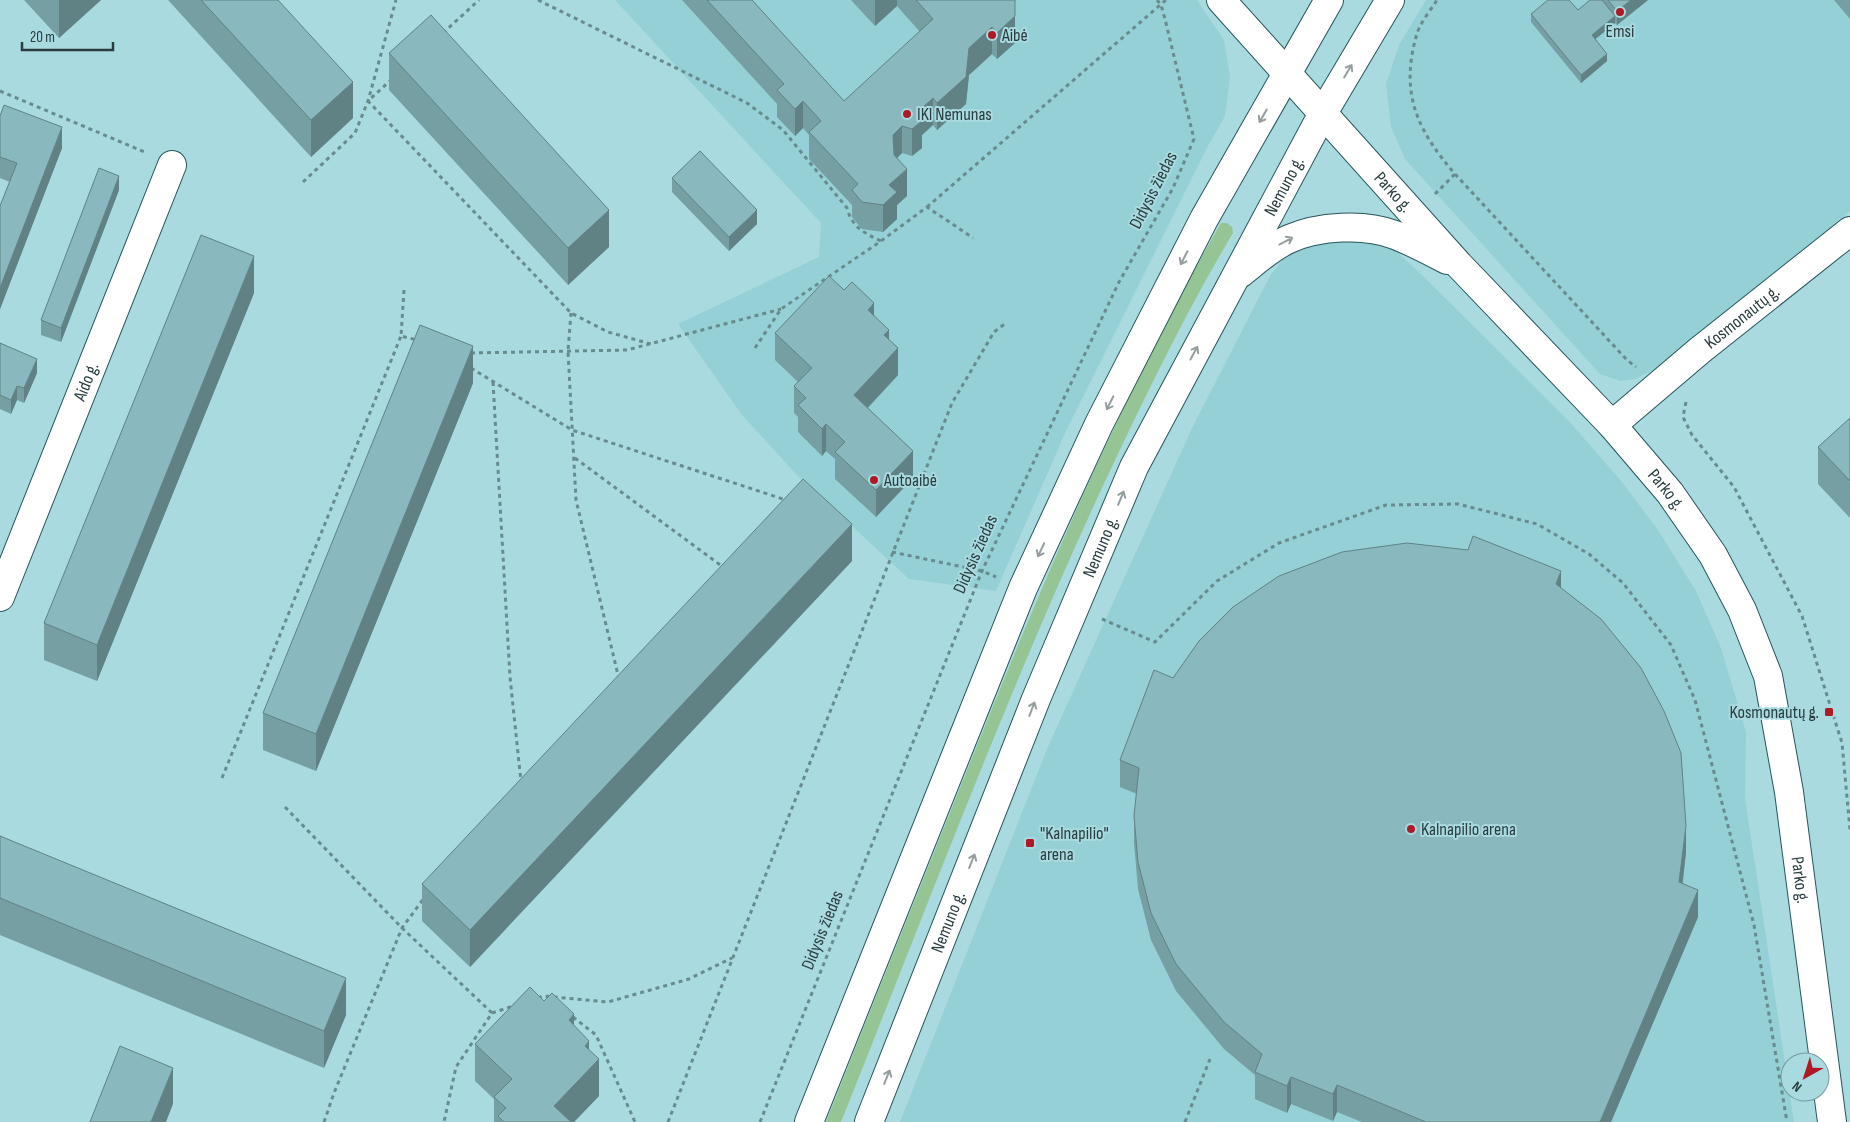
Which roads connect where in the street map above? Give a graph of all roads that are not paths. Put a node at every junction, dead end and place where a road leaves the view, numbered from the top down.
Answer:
1 (1221, 0) edge
2 (1329, 0) edge
3 (1390, 0) edge
4 (1287, 74) junction
5 (1323, 113) junction
6 (172, 164) road end
7 (1850, 231) edge
8 (1459, 265) junction
9 (1233, 280) junction
10 (1612, 425) junction
11 (0, 597) edge
12 (808, 1122) edge
13 (869, 1122) edge
14 (1832, 1122) edge

1 - 4 main road, Parko g.
2 - 4 main road
5 -> 3 main road, Nemuno g.
4 - 5 main road, Parko g.
4 -> 12 main road
5 - 8 main road, Parko g.
5 - 9 main road, Nemuno g.
6 - 11 main road, Aido g.
7 - 10 main road, Kosmonautų g.
9 -> 8 main road
8 - 10 main road, Parko g.
13 -> 9 main road, Nemuno g.
10 - 14 main road, Parko g.

